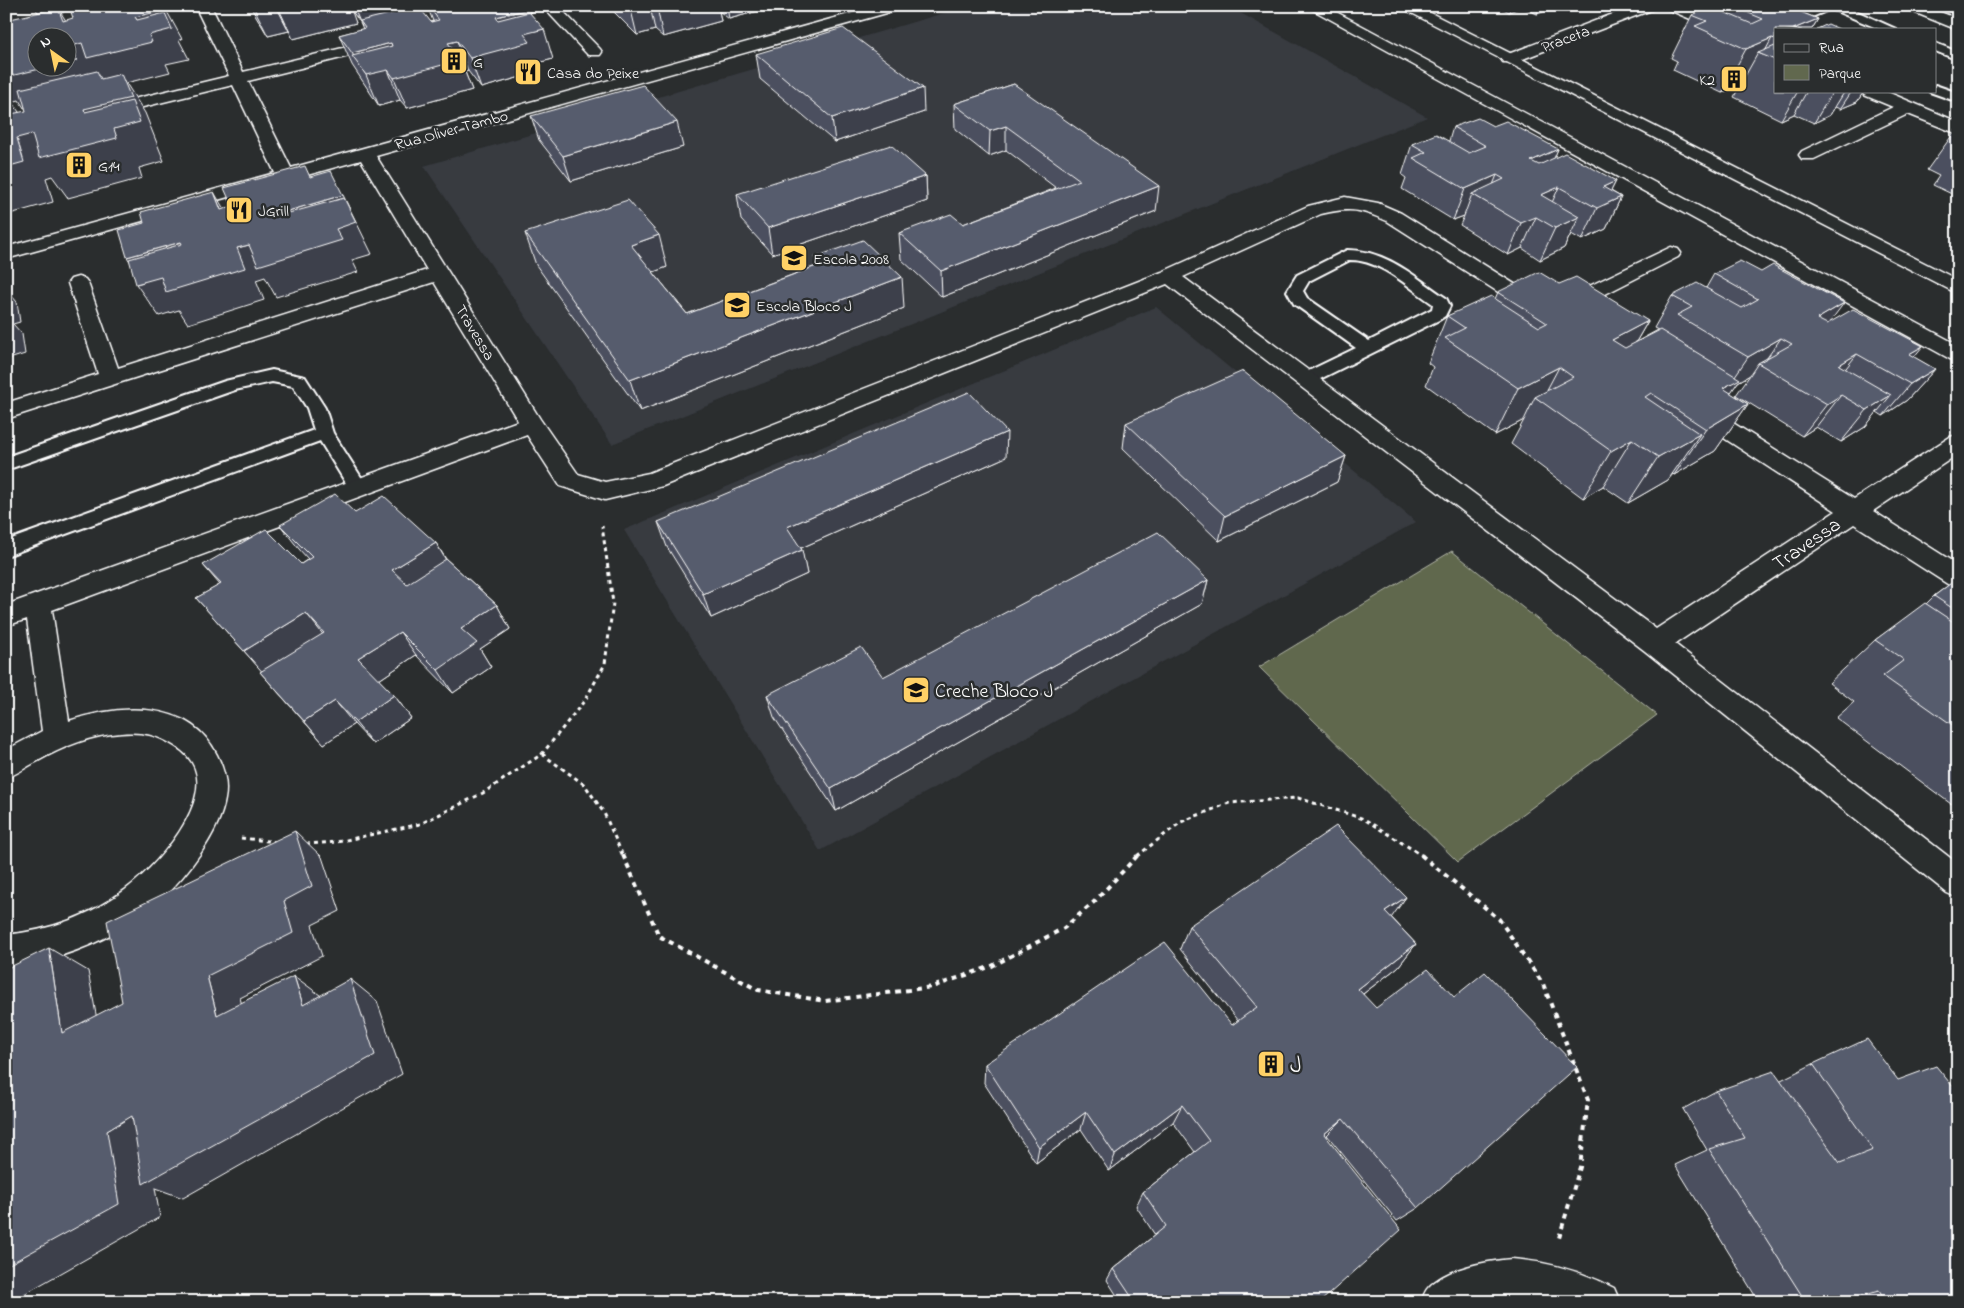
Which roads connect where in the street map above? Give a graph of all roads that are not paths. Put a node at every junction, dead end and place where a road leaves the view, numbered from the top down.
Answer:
1 (203, 6) edge
2 (533, 6) edge
3 (549, 6) edge
4 (896, 6) edge
5 (1313, 6) edge
6 (1405, 6) edge
7 (1649, 6) edge
8 (1672, 6) edge
9 (1828, 6) edge
10 (1834, 6) edge
11 (1911, 6) edge
12 (476, 20) edge
13 (1958, 24) edge
14 (1792, 28) edge
15 (1888, 28) edge
16 (401, 38) edge
17 (1936, 47) edge
18 (1774, 50) edge
19 (594, 52) dead end
20 (1958, 56) edge
21 (1509, 59) junction
22 (240, 78) junction
23 (1936, 89) edge
24 (1872, 92) edge
25 (1958, 98) edge
26 (1908, 108) junction
27 (90, 114) edge
28 (1958, 129) edge
29 (365, 152) junction
30 (1808, 155) dead end
31 (285, 175) junction
32 (6, 253) edge
33 (1671, 253) dead end
34 (440, 273) junction
35 (1169, 276) junction
36 (78, 283) dead end
37 (1958, 288) edge
38 (1366, 347) junction
39 (1958, 354) edge
40 (110, 377) junction
41 (1304, 380) junction
42 (1680, 400) edge
43 (6, 411) edge
44 (532, 424) junction
45 (324, 433) junction
46 (1958, 443) edge
47 (6, 464) edge
48 (359, 488) junction
49 (1854, 512) junction
50 (6, 549) edge
51 (1958, 578) edge
52 (38, 605) junction
53 (6, 616) edge
54 (1655, 643) junction
55 (57, 736) junction
56 (6, 765) edge
57 (1958, 883) edge
58 (6, 951) edge
59 (1441, 1302) edge
60 (1600, 1302) edge

1 - 22 street
2 - 12 street
3 - 19 street
4 - 29 street, Rua Oliver Tambo
5 - 39 street
6 - 21 street
7 - 21 street, Praceta
8 - 18 street
9 - 14 lane
10 - 15 lane
11 - 13 street
16 - 22 street
17 - 20 lane
21 - 37 street
22 - 27 street
22 - 31 street
23 - 25 lane
24 - 26 street
26 - 28 street
26 - 30 street
29 - 31 street, Rua Oliver Tambo
29 - 34 street, Travessa
31 - 32 street, Rua Oliver Tambo
33 - 35 street
34 - 40 street
34 - 44 street, Travessa
35 - 41 street
35 - 44 street, Travessa
36 - 40 street
38 - 38 lane
38 - 41 lane
40 - 43 street
41 - 54 street
42 - 49 street
44 - 48 street
45 - 47 lane
45 - 48 lane
45 - 50 lane
46 - 49 street, Travessa
48 - 52 street
49 - 51 street
49 - 54 street, Travessa
52 - 53 street
52 - 55 street
54 - 57 street
55 - 56 street
55 - 58 street
59 - 60 street

